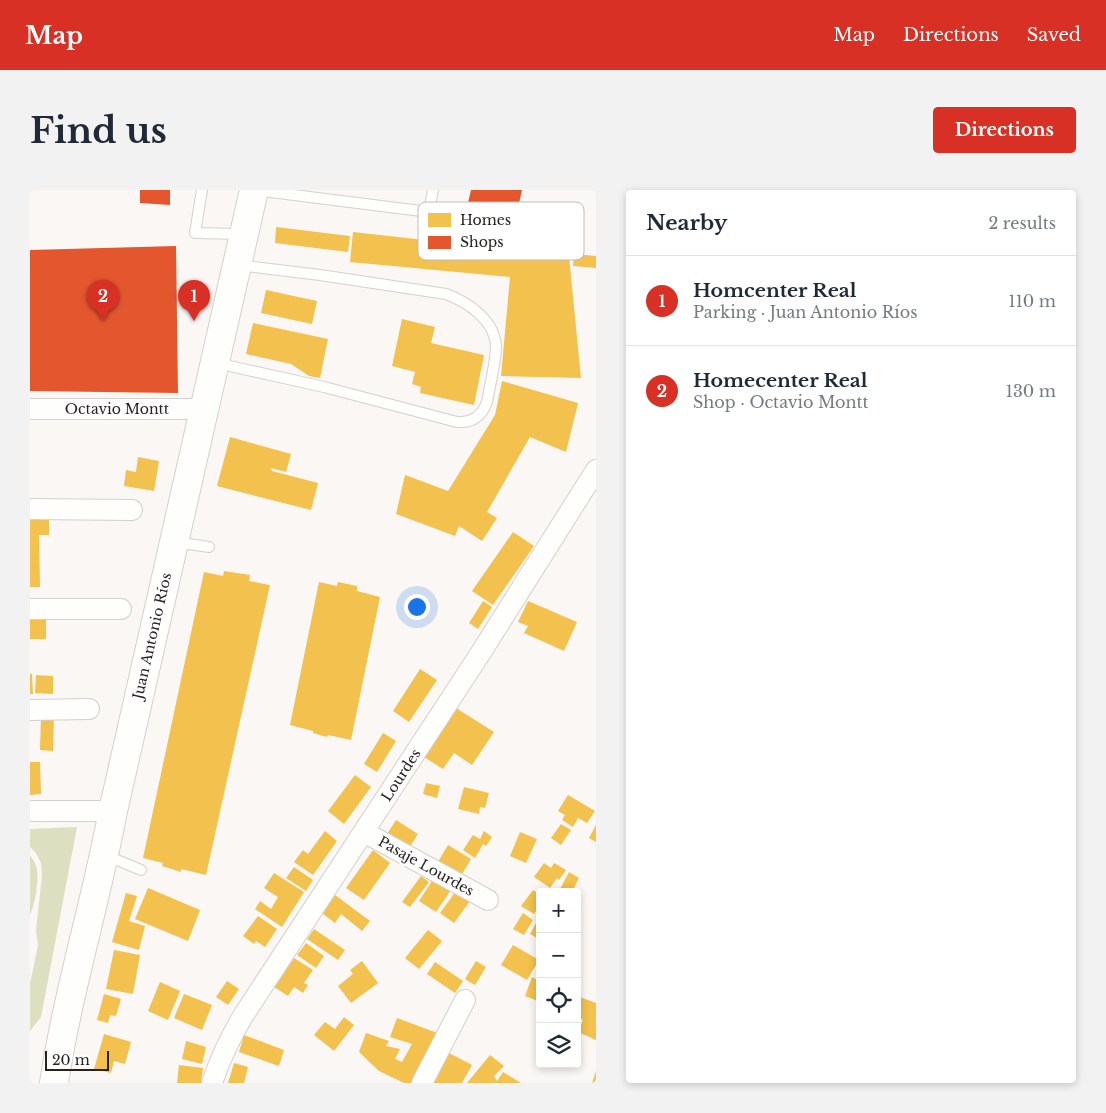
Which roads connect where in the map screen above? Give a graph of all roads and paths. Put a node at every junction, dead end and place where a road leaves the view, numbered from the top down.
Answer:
1 (202, 190) edge
2 (254, 190) edge
3 (418, 211) edge
4 (244, 234) junction
5 (237, 265) junction
6 (215, 363) junction
7 (204, 409) junction
8 (30, 410) edge
9 (596, 470) edge
10 (30, 509) edge
11 (132, 510) dead end
12 (174, 542) junction
13 (210, 547) dead end
14 (121, 609) dead end
15 (30, 610) edge
16 (90, 709) dead end
17 (30, 710) edge
18 (30, 811) edge
19 (113, 811) junction
20 (364, 832) junction
21 (104, 855) junction
22 (140, 870) dead end
23 (488, 900) dead end
24 (464, 1000) dead end
25 (54, 1083) edge
26 (212, 1083) edge
27 (422, 1083) edge

1 - 4 lane
2 - 3 lane
2 - 4 main road, Juan Antonio Ríos
4 - 5 main road, Juan Antonio Ríos
5 - 6 main road, Juan Antonio Ríos
5 - 6 lane
6 - 7 main road, Juan Antonio Ríos
7 - 8 street, Octavio Montt
7 - 12 main road, Juan Antonio Ríos
9 - 20 street, Lourdes
10 - 11 street
12 - 13 lane
12 - 19 main road, Juan Antonio Ríos
14 - 15 street
16 - 17 street
18 - 19 street
19 - 21 main road, Juan Antonio Ríos
20 - 23 street, Pasaje Lourdes
20 - 26 street, Lourdes
21 - 22 lane
21 - 25 main road, Juan Antonio Ríos
24 - 27 street

